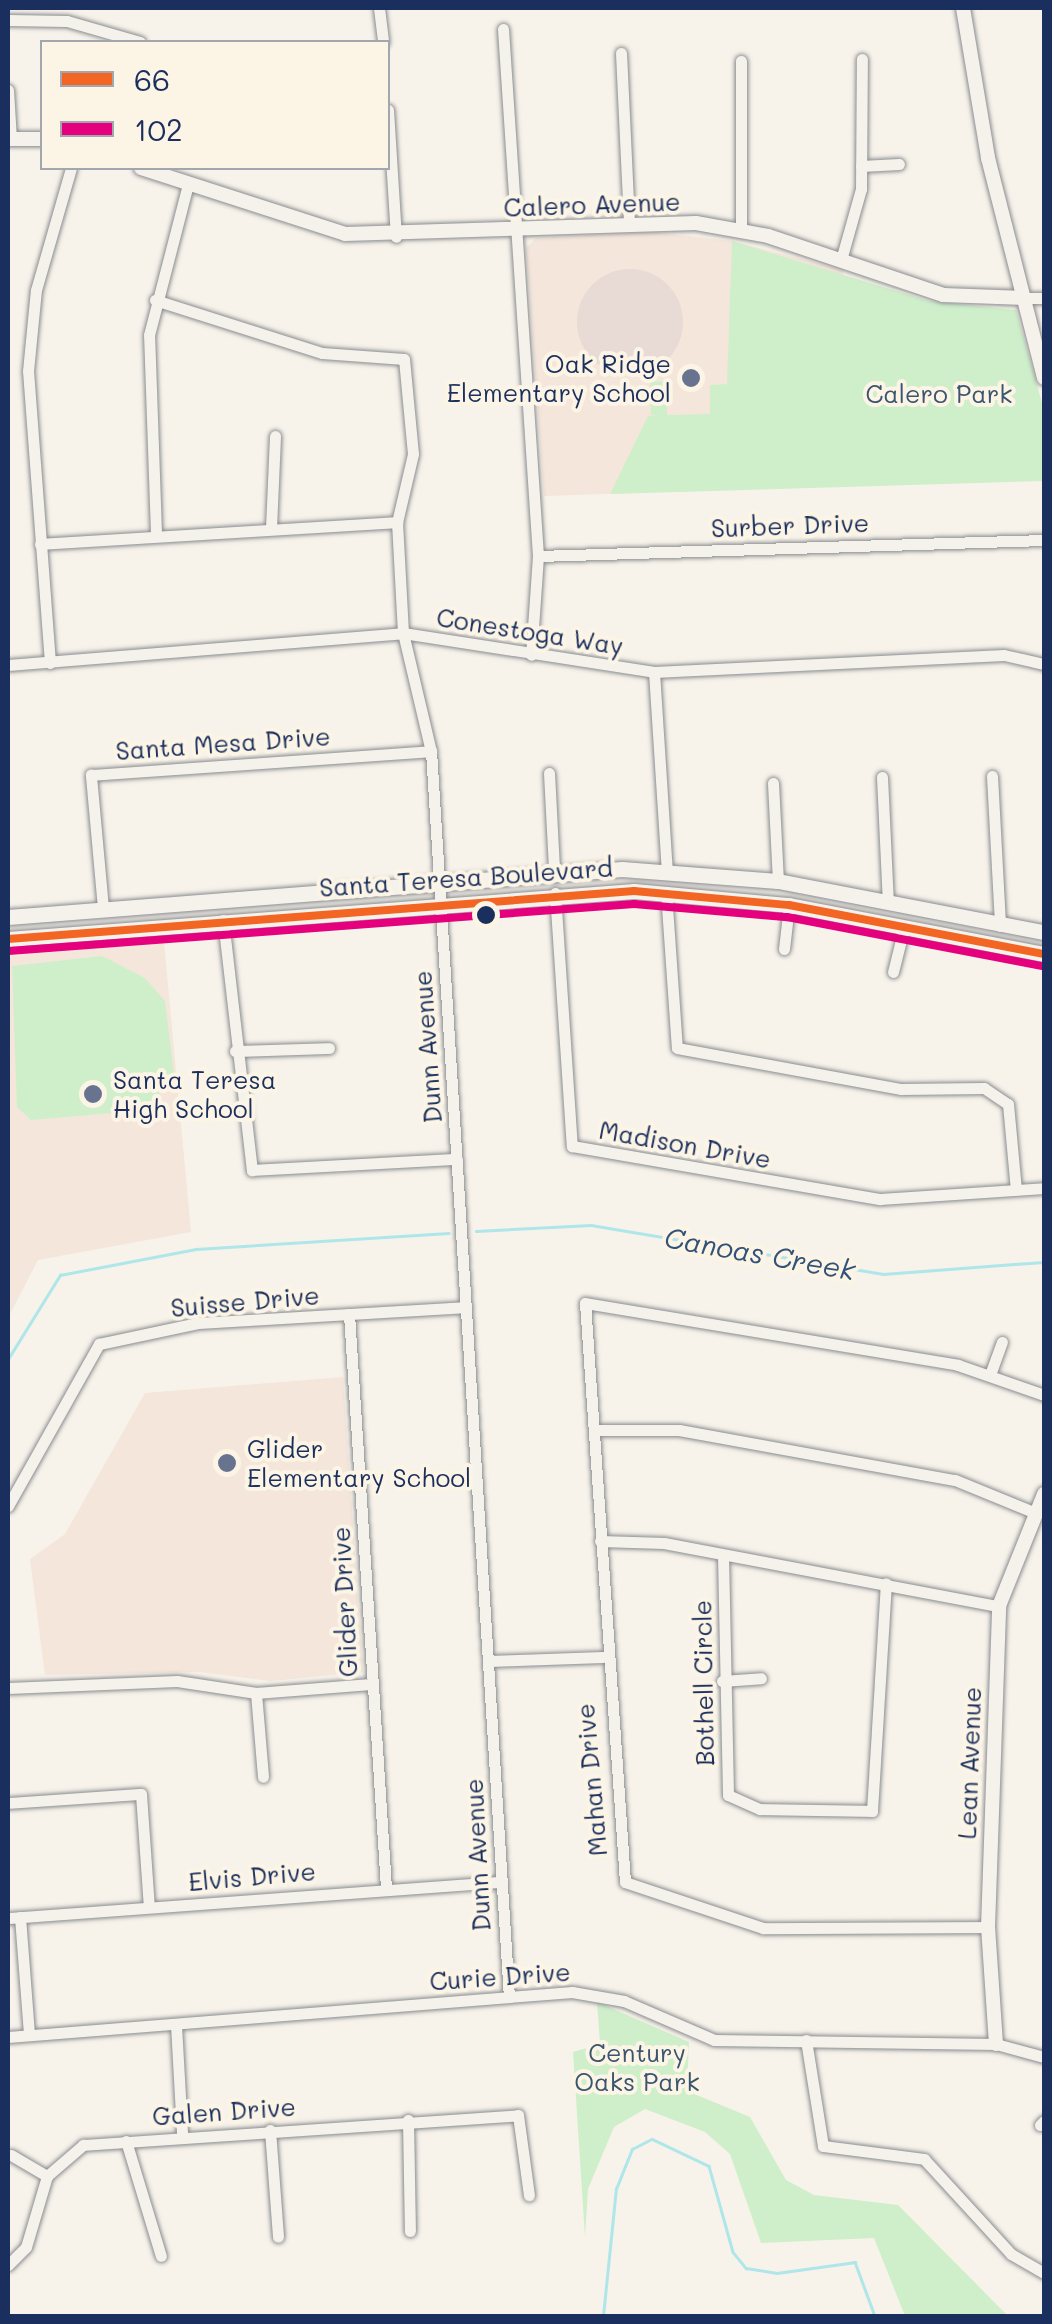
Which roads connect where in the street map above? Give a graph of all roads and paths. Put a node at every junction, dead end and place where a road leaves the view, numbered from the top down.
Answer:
1 (379, 8) edge
2 (963, 8) edge
3 (8, 20) edge
4 (503, 29) dead end
5 (133, 40) edge
6 (383, 40) edge
7 (621, 53) dead end
8 (862, 59) dead end
9 (740, 61) dead end
10 (8, 90) edge
11 (9, 139) edge
12 (40, 139) edge
13 (390, 149) edge
14 (899, 164) dead end
15 (861, 166) junction
16 (71, 170) edge
17 (147, 170) edge
18 (188, 184) junction
19 (629, 220) junction
20 (514, 228) junction
21 (741, 230) junction
22 (396, 236) junction
23 (841, 260) junction
24 (1026, 298) junction
25 (1044, 298) edge
26 (155, 300) junction
27 (1044, 378) edge
28 (275, 436) dead end
29 (396, 522) junction
30 (271, 528) junction
31 (156, 533) junction
32 (1044, 540) edge
33 (40, 544) junction
34 (538, 556) junction
35 (403, 633) junction
36 (531, 655) junction
37 (50, 663) junction
38 (1044, 664) edge
39 (8, 665) edge
40 (654, 672) junction
41 (431, 751) junction
42 (549, 774) dead end
43 (992, 776) dead end
44 (882, 777) dead end
45 (772, 782) dead end
46 (554, 870) junction
47 (667, 870) junction
48 (439, 880) junction
49 (778, 881) junction
50 (555, 892) junction
51 (666, 892) junction
52 (440, 901) junction
53 (888, 902) junction
54 (789, 905) junction
55 (102, 908) junction
56 (8, 916) edge
57 (223, 920) junction
58 (1000, 926) junction
59 (904, 928) junction
60 (1044, 932) edge
61 (8, 939) edge
62 (784, 949) dead end
63 (1044, 954) edge
64 (894, 972) dead end
65 (329, 1048) dead end
66 (235, 1051) junction
67 (457, 1160) junction
68 (1044, 1188) edge
69 (1016, 1190) junction
70 (464, 1307) junction
71 (350, 1314) junction
72 (1002, 1342) dead end
73 (991, 1372) junction
74 (1044, 1395) edge
75 (594, 1430) junction
76 (1044, 1494) edge
77 (8, 1506) edge
78 (1033, 1512) junction
79 (600, 1541) junction
80 (723, 1555) junction
81 (886, 1583) junction
82 (999, 1606) junction
83 (603, 1658) junction
84 (489, 1661) junction
85 (760, 1678) dead end
86 (722, 1681) junction
87 (371, 1684) junction
88 (8, 1688) edge
89 (256, 1693) junction
90 (263, 1778) dead end
91 (8, 1803) edge
92 (500, 1882) junction
93 (386, 1887) junction
94 (149, 1907) junction
95 (14, 1917) edge
96 (988, 1927) junction
97 (509, 1996) junction
98 (176, 2024) junction
99 (29, 2035) junction
100 (8, 2037) edge
101 (806, 2040) junction
102 (996, 2044) junction
103 (1044, 2057) edge
104 (408, 2120) junction
105 (270, 2130) junction
106 (182, 2134) junction
107 (126, 2141) junction
108 (11, 2155) dead end
109 (47, 2176) junction
110 (528, 2195) dead end
111 (410, 2231) dead end
112 (278, 2237) dead end
113 (161, 2256) dead end
114 (8, 2265) edge
115 (1044, 2274) edge

1 - 6 street
2 - 24 street
3 - 5 street
4 - 20 street
7 - 19 street
8 - 15 street
9 - 21 street
10 - 11 street
11 - 12 street
13 - 22 street
14 - 15 street
15 - 23 street
16 - 33 street
17 - 18 street, Calero Avenue
18 - 22 street, Calero Avenue
18 - 26 street
19 - 20 street, Calero Avenue
19 - 21 street, Calero Avenue
20 - 22 street, Calero Avenue
20 - 34 street
21 - 23 street, Calero Avenue
23 - 24 street, Calero Avenue
24 - 25 street, Calero Avenue
24 - 27 street
26 - 29 street, Dunn Avenue
26 - 31 street
28 - 30 street
29 - 30 street
29 - 35 street, Dunn Avenue
30 - 31 street
31 - 33 street
32 - 34 street, Surber Drive
33 - 37 street
34 - 36 street
35 - 36 street, Conestoga Way
35 - 37 street, Conestoga Way
35 - 41 street, Dunn Avenue
36 - 40 street, Conestoga Way
37 - 39 street, Conestoga Way
38 - 40 street, Conestoga Way
40 - 47 street
41 - 48 street, Dunn Avenue
41 - 55 street, Santa Mesa Drive
42 - 46 street
43 - 58 street
44 - 53 street
45 - 49 street
46 - 47 main road, Santa Teresa Boulevard
46 - 48 main road, Santa Teresa Boulevard
47 - 49 main road, Santa Teresa Boulevard
48 - 52 street, Dunn Avenue
48 - 55 main road, Santa Teresa Boulevard
49 - 53 main road, Santa Teresa Boulevard
50 - 51 main road, Santa Teresa Boulevard
50 - 52 main road, Santa Teresa Boulevard
50 - 69 street, Madison Drive
51 - 54 main road, Santa Teresa Boulevard
51 - 69 street
52 - 57 main road, Santa Teresa Boulevard
52 - 67 street, Dunn Avenue
53 - 58 main road, Santa Teresa Boulevard
54 - 59 main road, Santa Teresa Boulevard
54 - 62 street
55 - 56 main road, Santa Teresa Boulevard
57 - 61 main road, Santa Teresa Boulevard
57 - 66 street
58 - 60 main road, Santa Teresa Boulevard
59 - 63 main road, Santa Teresa Boulevard
59 - 64 street
65 - 66 street
66 - 67 street
67 - 70 street, Dunn Avenue
68 - 69 street, Madison Drive
70 - 71 street, Suisse Drive
70 - 84 street, Dunn Avenue
71 - 77 street, Suisse Drive
71 - 87 street, Glider Drive
72 - 73 street
73 - 74 street
73 - 75 street, Mahan Drive
75 - 78 street
75 - 79 street, Mahan Drive
76 - 78 street, Lean Avenue
78 - 82 street, Lean Avenue
79 - 80 street
79 - 83 street, Mahan Drive
80 - 81 street
80 - 86 street, Bothell Circle
81 - 82 street
81 - 86 street, Bothell Circle
82 - 96 street, Lean Avenue
83 - 84 street
83 - 96 street, Mahan Drive
84 - 92 street, Dunn Avenue
85 - 86 street
87 - 89 street
87 - 93 street, Glider Drive
88 - 89 street
89 - 90 street
91 - 94 street
92 - 93 street, Elvis Drive
92 - 97 street, Dunn Avenue
93 - 94 street, Elvis Drive
94 - 95 street, Elvis Drive
95 - 99 street
96 - 102 street, Lean Avenue
97 - 98 street, Curie Drive
97 - 101 street, Curie Drive
98 - 99 street, Curie Drive
98 - 106 street
99 - 100 street, Curie Drive
101 - 102 street, Curie Drive
101 - 115 street
102 - 103 street, Curie Drive
104 - 105 street, Galen Drive
104 - 110 street, Galen Drive
104 - 111 street
105 - 106 street, Galen Drive
105 - 112 street
106 - 107 street, Galen Drive
107 - 109 street, Galen Drive
107 - 113 street
108 - 109 street
109 - 114 street

